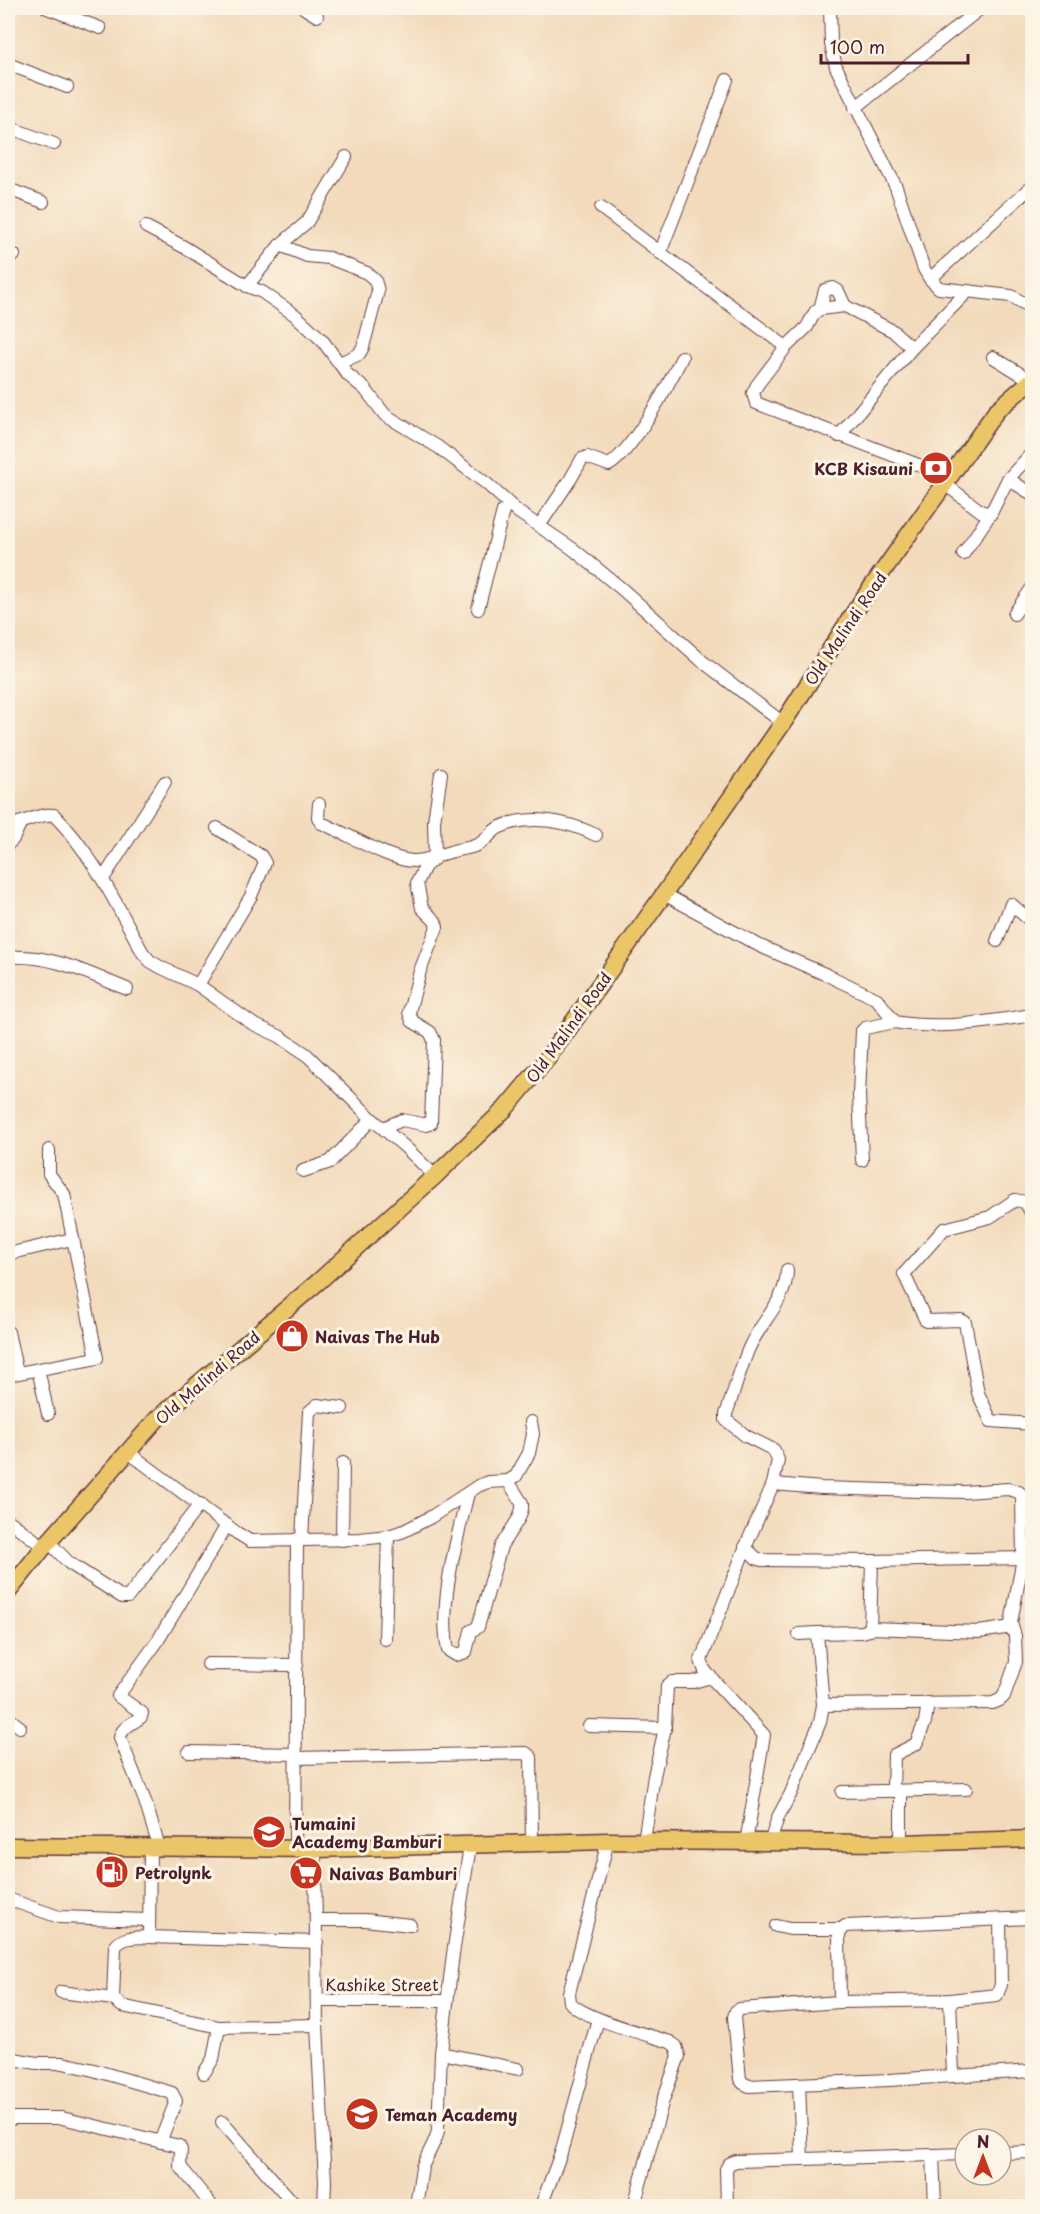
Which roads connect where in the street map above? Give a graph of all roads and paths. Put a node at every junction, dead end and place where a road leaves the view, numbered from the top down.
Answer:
1 (47, 8) edge
2 (303, 8) edge
3 (830, 8) edge
4 (981, 8) edge
5 (317, 16) dead end
6 (99, 28) dead end
7 (8, 64) edge
8 (727, 80) dead end
9 (67, 87) dead end
10 (855, 108) junction
11 (8, 127) edge
12 (54, 144) dead end
13 (346, 158) dead end
14 (1032, 186) edge
15 (8, 189) edge
16 (43, 202) dead end
17 (601, 208) dead end
18 (146, 227) dead end
19 (280, 245) junction
20 (660, 253) junction
21 (930, 279) junction
22 (247, 286) junction
23 (968, 291) junction
24 (845, 306) junction
25 (1032, 308) edge
26 (820, 309) junction
27 (786, 347) junction
28 (912, 348) junction
29 (682, 357) dead end
30 (993, 357) dead end
31 (340, 363) junction
32 (1032, 381) edge
33 (839, 436) junction
34 (1032, 453) edge
35 (1008, 478) junction
36 (947, 481) junction
37 (1032, 494) edge
38 (503, 512) dead end
39 (992, 513) junction
40 (539, 526) junction
41 (963, 554) dead end
42 (1032, 588) edge
43 (477, 609) dead end
44 (1014, 614) dead end
45 (783, 723) junction
46 (441, 774) dead end
47 (165, 782) dead end
48 (319, 804) dead end
49 (14, 824) edge
50 (217, 828) dead end
51 (596, 835) dead end
52 (8, 844) edge
53 (435, 858) junction
54 (103, 879) junction
55 (664, 894) junction
56 (1032, 919) edge
57 (997, 941) dead end
58 (8, 957) edge
59 (198, 985) junction
60 (127, 989) dead end
61 (1032, 1015) edge
62 (895, 1022) junction
63 (372, 1119) junction
64 (383, 1128) junction
65 (49, 1150) dead end
66 (862, 1160) dead end
67 (303, 1171) dead end
68 (435, 1176) junction
69 (1032, 1214) edge
70 (72, 1239) junction
71 (8, 1254) edge
72 (788, 1270) dead end
73 (8, 1332) edge
74 (38, 1369) junction
75 (12, 1374) edge
76 (342, 1408) dead end
77 (48, 1414) dead end
78 (531, 1422) dead end
79 (1032, 1424) edge
80 (128, 1452) junction
81 (342, 1463) dead end
82 (508, 1481) junction
83 (773, 1484) junction
84 (468, 1493) junction
85 (200, 1504) junction
86 (8, 1520) edge
87 (226, 1525) junction
88 (388, 1536) junction
89 (300, 1539) junction
90 (342, 1540) junction
91 (47, 1544) junction
92 (745, 1547) junction
93 (1026, 1550) edge
94 (872, 1561) junction
95 (8, 1592) edge
96 (1012, 1627) junction
97 (871, 1628) junction
98 (816, 1633) junction
99 (799, 1634) dead end
100 (385, 1639) dead end
101 (208, 1664) dead end
102 (297, 1665) junction
103 (711, 1677) junction
104 (928, 1703) junction
105 (823, 1705) junction
106 (8, 1718) edge
107 (589, 1726) dead end
108 (20, 1727) dead end
109 (665, 1728) junction
110 (189, 1752) dead end
111 (296, 1756) junction
112 (966, 1789) dead end
113 (897, 1791) junction
114 (842, 1792) dead end
115 (1032, 1839) edge
116 (608, 1841) junction
117 (645, 1841) junction
118 (532, 1842) junction
119 (747, 1842) junction
120 (770, 1843) junction
121 (901, 1843) junction
122 (8, 1846) edge
123 (470, 1846) junction
124 (154, 1847) junction
125 (295, 1849) junction
126 (315, 1849) junction
127 (8, 1899) edge
128 (1032, 1918) edge
129 (149, 1920) junction
130 (316, 1920) junction
131 (1000, 1920) junction
132 (410, 1925) dead end
133 (776, 1926) dead end
134 (841, 1929) junction
135 (149, 1937) junction
136 (317, 1942) junction
137 (61, 1992) dead end
138 (112, 1999) junction
139 (950, 2000) junction
140 (317, 2001) junction
141 (447, 2001) junction
142 (840, 2002) junction
143 (598, 2019) junction
144 (317, 2025) junction
145 (219, 2027) junction
146 (441, 2054) junction
147 (8, 2058) edge
148 (518, 2069) dead end
149 (1032, 2071) edge
150 (204, 2073) dead end
151 (953, 2074) junction
152 (799, 2084) junction
153 (8, 2120) edge
154 (222, 2122) dead end
155 (160, 2142) junction
156 (1032, 2152) edge
157 (1013, 2153) edge
158 (953, 2154) edge
159 (933, 2155) junction
160 (802, 2159) junction
161 (212, 2206) edge
162 (296, 2206) edge
163 (324, 2206) edge
164 (416, 2206) edge
165 (542, 2206) edge
166 (634, 2206) edge
167 (728, 2206) edge
168 (935, 2206) edge

1 - 6 street
2 - 5 street
3 - 10 street
4 - 10 street
7 - 9 street
8 - 20 street
10 - 21 street
11 - 12 street
13 - 19 street
14 - 21 street
15 - 16 street
17 - 20 street
18 - 22 street
19 - 22 street
19 - 31 street
20 - 27 street
21 - 23 street
22 - 31 street
23 - 25 street
23 - 28 street
24 - 26 street
24 - 26 street
24 - 28 street
26 - 27 street
27 - 33 street
28 - 33 street
29 - 40 street
30 - 32 street
31 - 40 street
32 - 36 main road, Old Malindi Road
33 - 36 street
34 - 35 street
35 - 37 street
35 - 39 street
36 - 39 street
36 - 45 main road, Old Malindi Road
38 - 43 street
39 - 41 street
40 - 45 street
42 - 44 street
45 - 55 main road, Old Malindi Road
46 - 53 street
47 - 54 street
48 - 53 street
49 - 52 street
49 - 54 street
50 - 59 street
51 - 53 street
53 - 64 street
54 - 59 street
55 - 62 street
55 - 68 main road, Old Malindi Road
56 - 57 street
58 - 60 street
59 - 63 street
61 - 62 street
62 - 66 street
63 - 64 street
63 - 67 street
64 - 68 street
65 - 70 street
68 - 80 main road, Old Malindi Road
69 - 79 street
70 - 71 street
70 - 74 street
72 - 83 street
73 - 75 street
74 - 75 street
74 - 77 street
76 - 89 street
78 - 82 street
80 - 85 street
80 - 91 main road, Old Malindi Road
81 - 90 street
82 - 84 street
82 - 84 street
83 - 92 street
83 - 93 street
84 - 88 street
85 - 87 street
85 - 91 street
86 - 91 street
87 - 89 street
87 - 124 street
88 - 90 street
88 - 100 street
89 - 90 street
89 - 102 street
91 - 95 main road, Old Malindi Road
92 - 94 street
92 - 103 street
93 - 94 street
93 - 96 street
94 - 97 street
96 - 97 street
96 - 104 street
97 - 98 street
98 - 99 street
98 - 105 street
101 - 102 street
102 - 111 street
103 - 109 street
103 - 119 street
104 - 105 street
104 - 113 street
105 - 120 street
106 - 108 street
107 - 109 street
109 - 117 street
110 - 111 street
111 - 118 street
111 - 125 street
112 - 113 street
113 - 114 street
113 - 121 street
115 - 121 main road
116 - 117 main road
116 - 118 main road
116 - 143 street
117 - 119 main road
118 - 123 main road
119 - 120 main road
120 - 121 main road
122 - 124 main road
123 - 126 main road
123 - 141 street
124 - 125 main road
124 - 129 street
125 - 126 main road
126 - 130 street
127 - 129 street
128 - 131 street
129 - 135 street
130 - 132 street
130 - 136 street
131 - 134 street
131 - 139 street
133 - 134 street
134 - 142 street
135 - 136 street
135 - 138 street
136 - 140 street
137 - 138 street
138 - 145 street
139 - 142 street
139 - 151 street
140 - 141 street, Kashike Street
140 - 144 street
141 - 146 street
142 - 152 street
143 - 165 street
143 - 166 street
144 - 145 street
144 - 163 street
145 - 150 street
146 - 148 street
146 - 164 street
147 - 155 street
149 - 151 street
151 - 152 street
152 - 160 street
153 - 155 street
154 - 162 street
155 - 161 street
156 - 157 street
158 - 159 street
159 - 160 street
159 - 168 street
160 - 167 street

